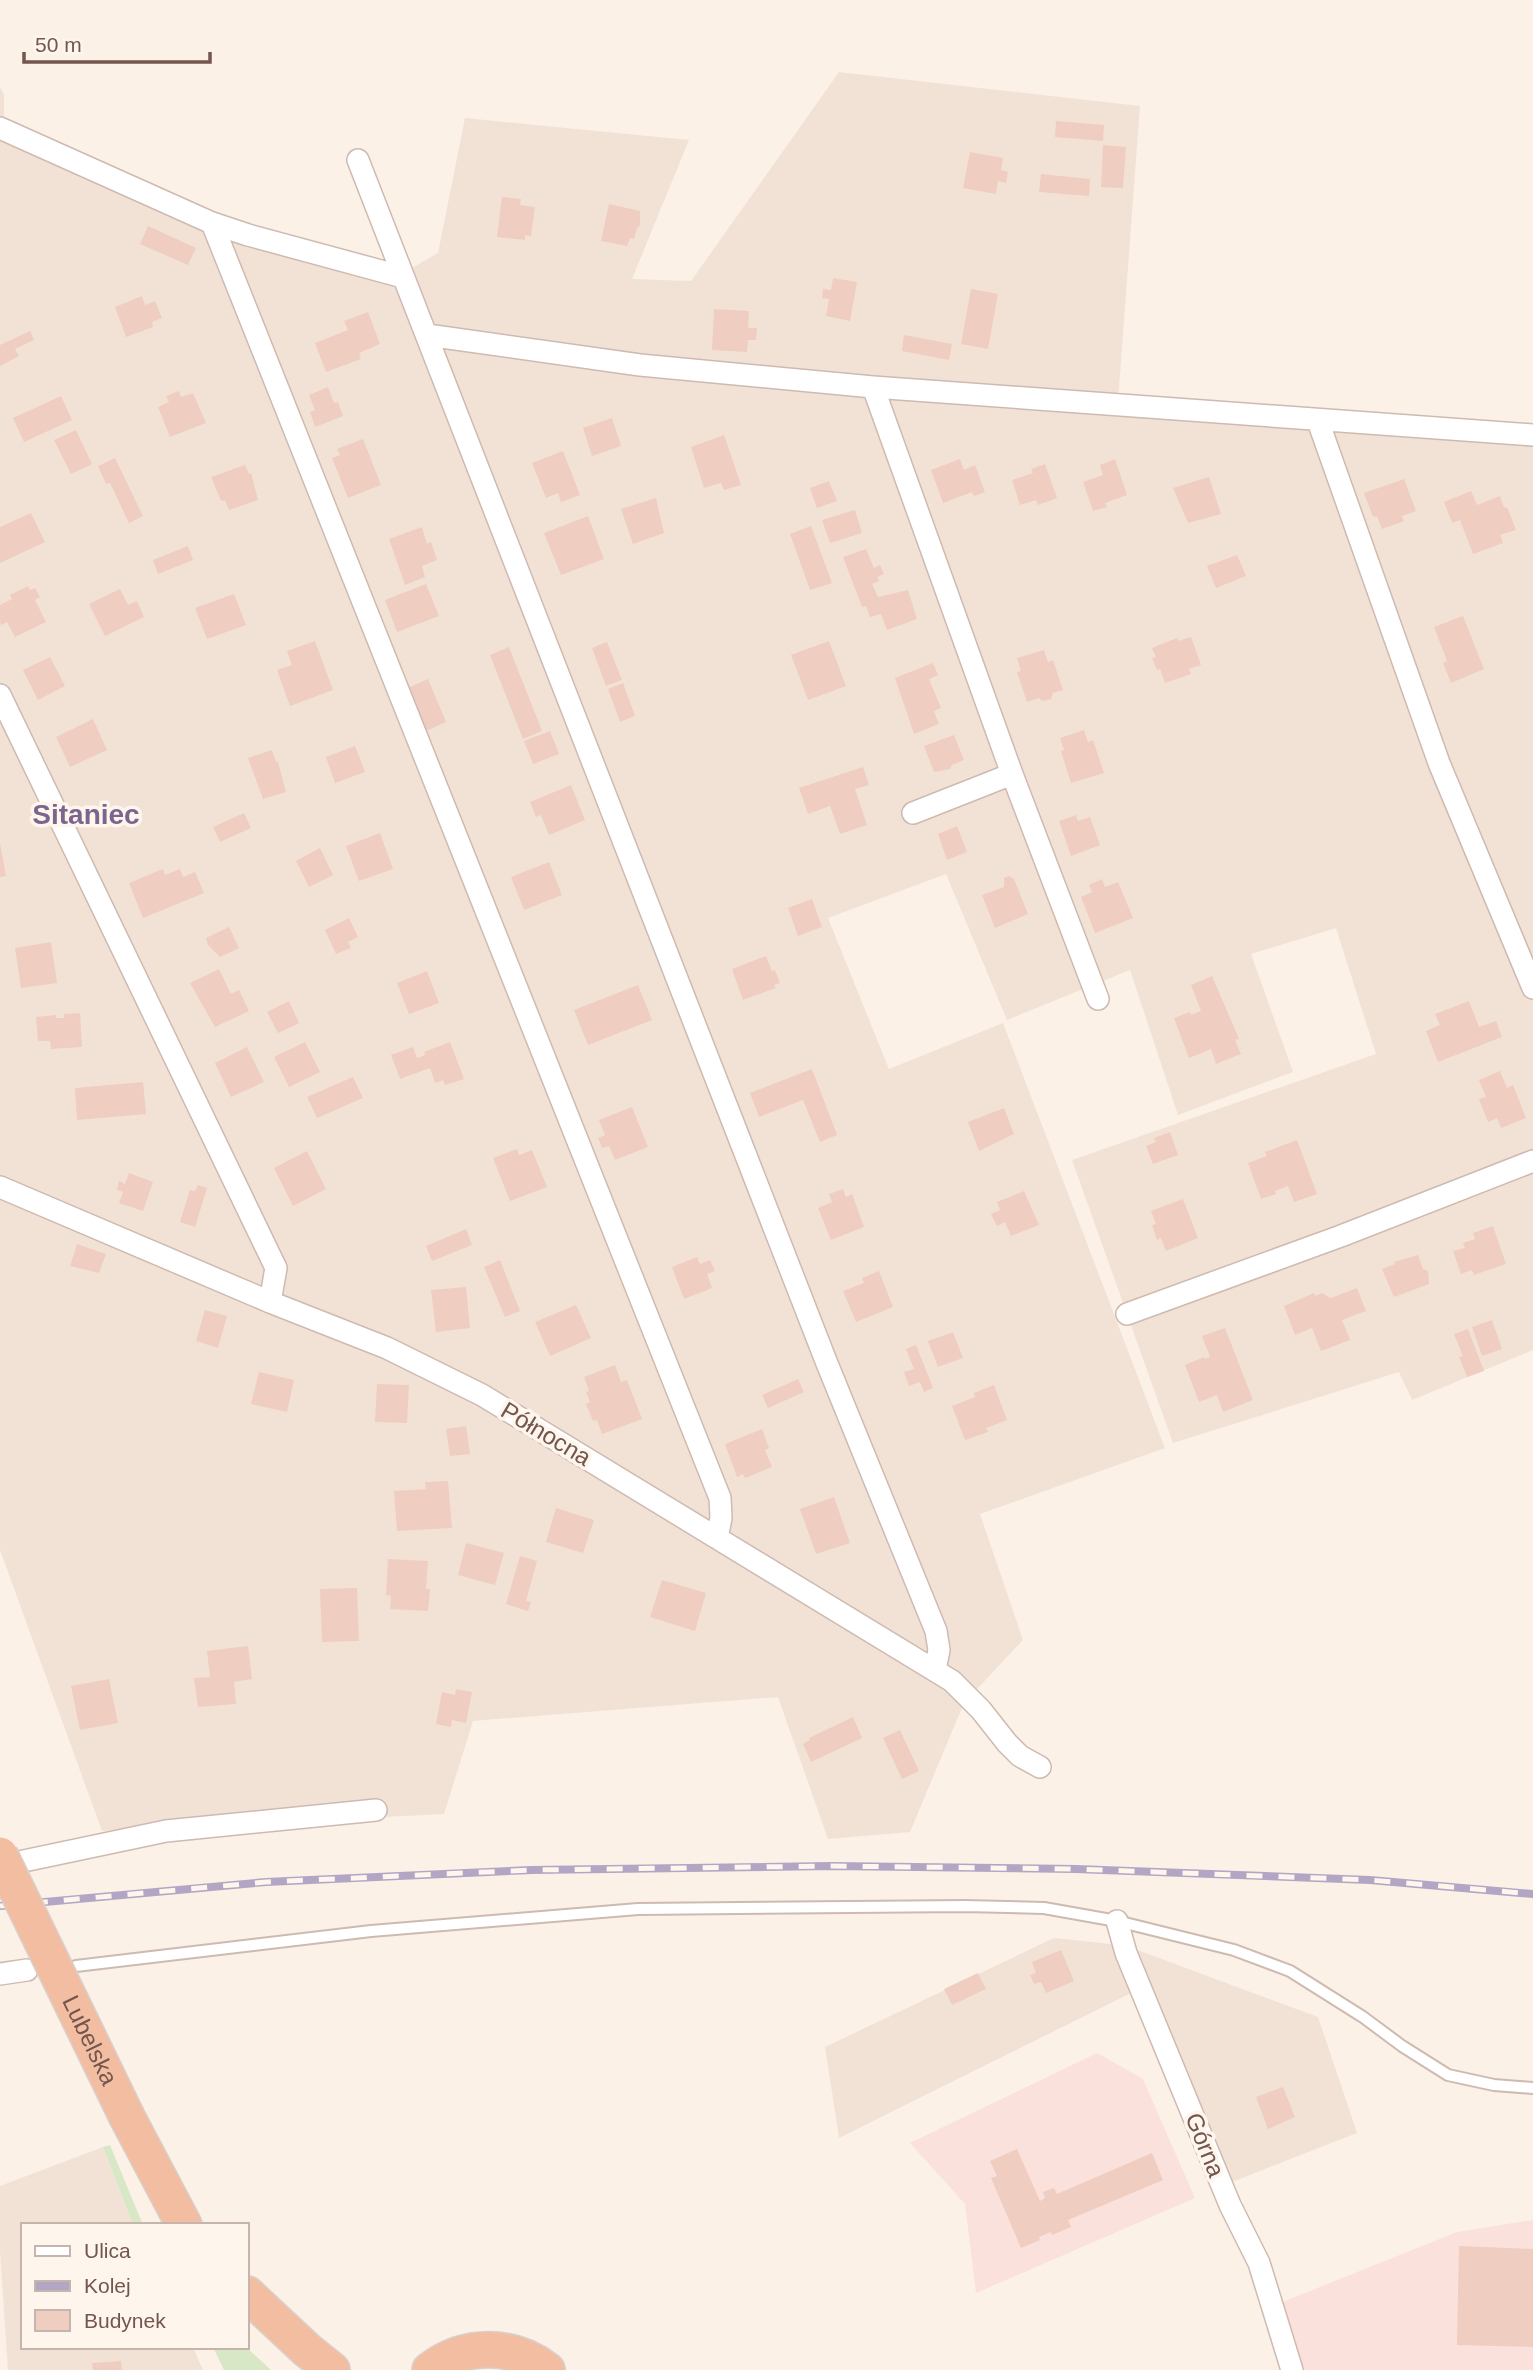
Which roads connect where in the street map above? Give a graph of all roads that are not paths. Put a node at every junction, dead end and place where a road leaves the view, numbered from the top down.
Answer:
1 (0, 128) edge
2 (358, 160) dead end
3 (212, 223) junction
4 (403, 277) junction
5 (427, 335) junction
6 (873, 387) junction
7 (1318, 421) junction
8 (1533, 435) edge
9 (0, 695) edge
10 (1012, 774) junction
11 (913, 813) dead end
12 (1533, 988) edge
13 (1098, 999) dead end
14 (1533, 1161) edge
15 (0, 1187) edge
16 (270, 1302) junction
17 (1127, 1314) dead end
18 (717, 1538) junction
19 (936, 1670) junction
20 (1040, 1767) dead end
21 (376, 1810) dead end
22 (0, 1856) edge
23 (0, 1866) edge
24 (1117, 1921) junction
25 (76, 1966) dead end
26 (27, 1970) dead end
27 (0, 1974) edge
28 (1533, 2088) edge
29 (183, 2223) edge
30 (248, 2295) edge
31 (248, 2325) edge
32 (294, 2370) edge
33 (332, 2370) edge
34 (430, 2370) edge
35 (547, 2370) edge
36 (1292, 2370) edge

1 - 3 street
2 - 4 street
3 - 4 street
3 - 18 street
4 - 5 street
5 - 6 street
5 - 19 street
6 - 7 street
6 - 10 street
7 - 8 street
7 - 12 street
9 - 16 street
10 - 11 street
10 - 13 street
14 - 17 street
15 - 16 street, Północna
16 - 18 street, Północna
18 - 19 street, Północna
19 - 20 street, Północna
21 - 23 street
22 - 29 highway, Lubelska, bridge
24 - 25 lane
24 - 28 lane
24 - 36 street, Górna
26 - 27 street
30 - 33 highway
31 - 32 highway
34 - 35 highway

